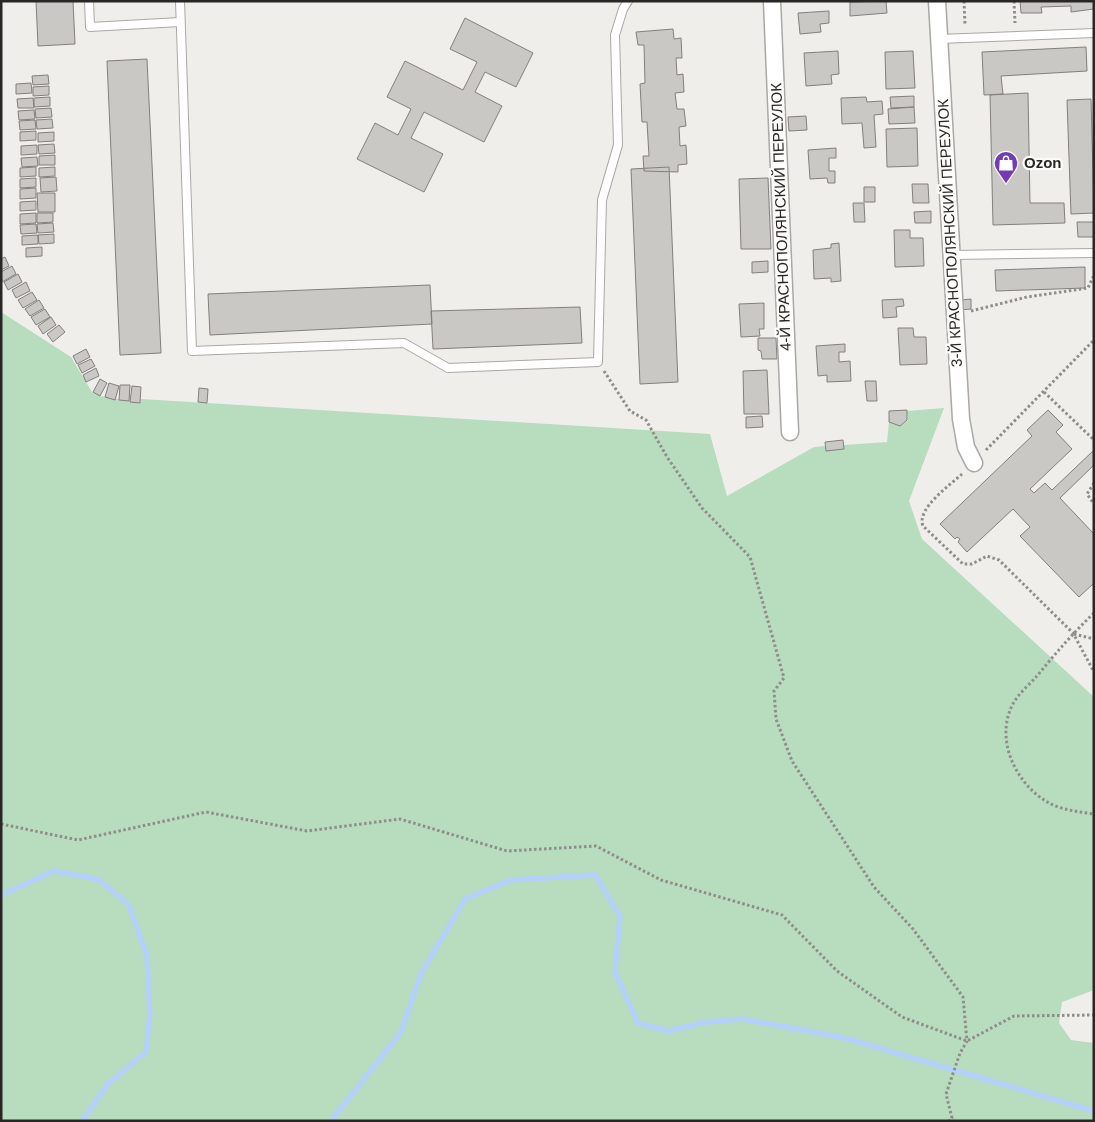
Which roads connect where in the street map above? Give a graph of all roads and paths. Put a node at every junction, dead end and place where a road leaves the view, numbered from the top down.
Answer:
1 (89, 1) edge
2 (180, 1) edge
3 (628, 1) edge
4 (772, 1) edge
5 (937, 1) edge
6 (964, 1) edge
7 (1014, 1) edge
8 (180, 22) junction
9 (1094, 32) edge
10 (1015, 36) junction
11 (965, 38) junction
12 (939, 39) junction
13 (1094, 253) edge
14 (953, 255) junction
15 (1094, 274) edge
16 (956, 312) junction
17 (1094, 340) edge
18 (598, 362) junction
19 (1044, 392) junction
20 (790, 432) dead end
21 (1094, 440) edge
22 (974, 462) junction
23 (1094, 483) edge
24 (1094, 504) edge
25 (1094, 614) edge
26 (1073, 634) junction
27 (1094, 639) edge
28 (1094, 672) edge
29 (1094, 814) edge
30 (1, 824) edge
31 (1094, 1015) edge
32 (968, 1041) junction
33 (952, 1120) edge

1 - 8 lane
2 - 8 lane
3 - 18 lane
4 - 20 street, 4-Й КРАСНОПОЛЯНСКИЙ ПЕРЕУЛОК
5 - 12 street, 3-Й КРАСНОПОЛЯНСКИЙ ПЕРЕУЛОК
6 - 11 path
7 - 10 path
8 - 18 lane
9 - 10 lane
10 - 11 lane
11 - 12 lane
12 - 14 street, 3-Й КРАСНОПОЛЯНСКИЙ ПЕРЕУЛОК
13 - 14 lane
14 - 16 street, 3-Й КРАСНОПОЛЯНСКИЙ ПЕРЕУЛОК
15 - 16 path
16 - 22 street, 3-Й КРАСНОПОЛЯНСКИЙ ПЕРЕУЛОК
17 - 19 path
18 - 32 path
19 - 21 path
19 - 22 path
22 - 26 path
23 - 24 path
25 - 26 path
26 - 27 path
26 - 28 path
26 - 29 path
30 - 32 path
31 - 32 path
32 - 33 path

